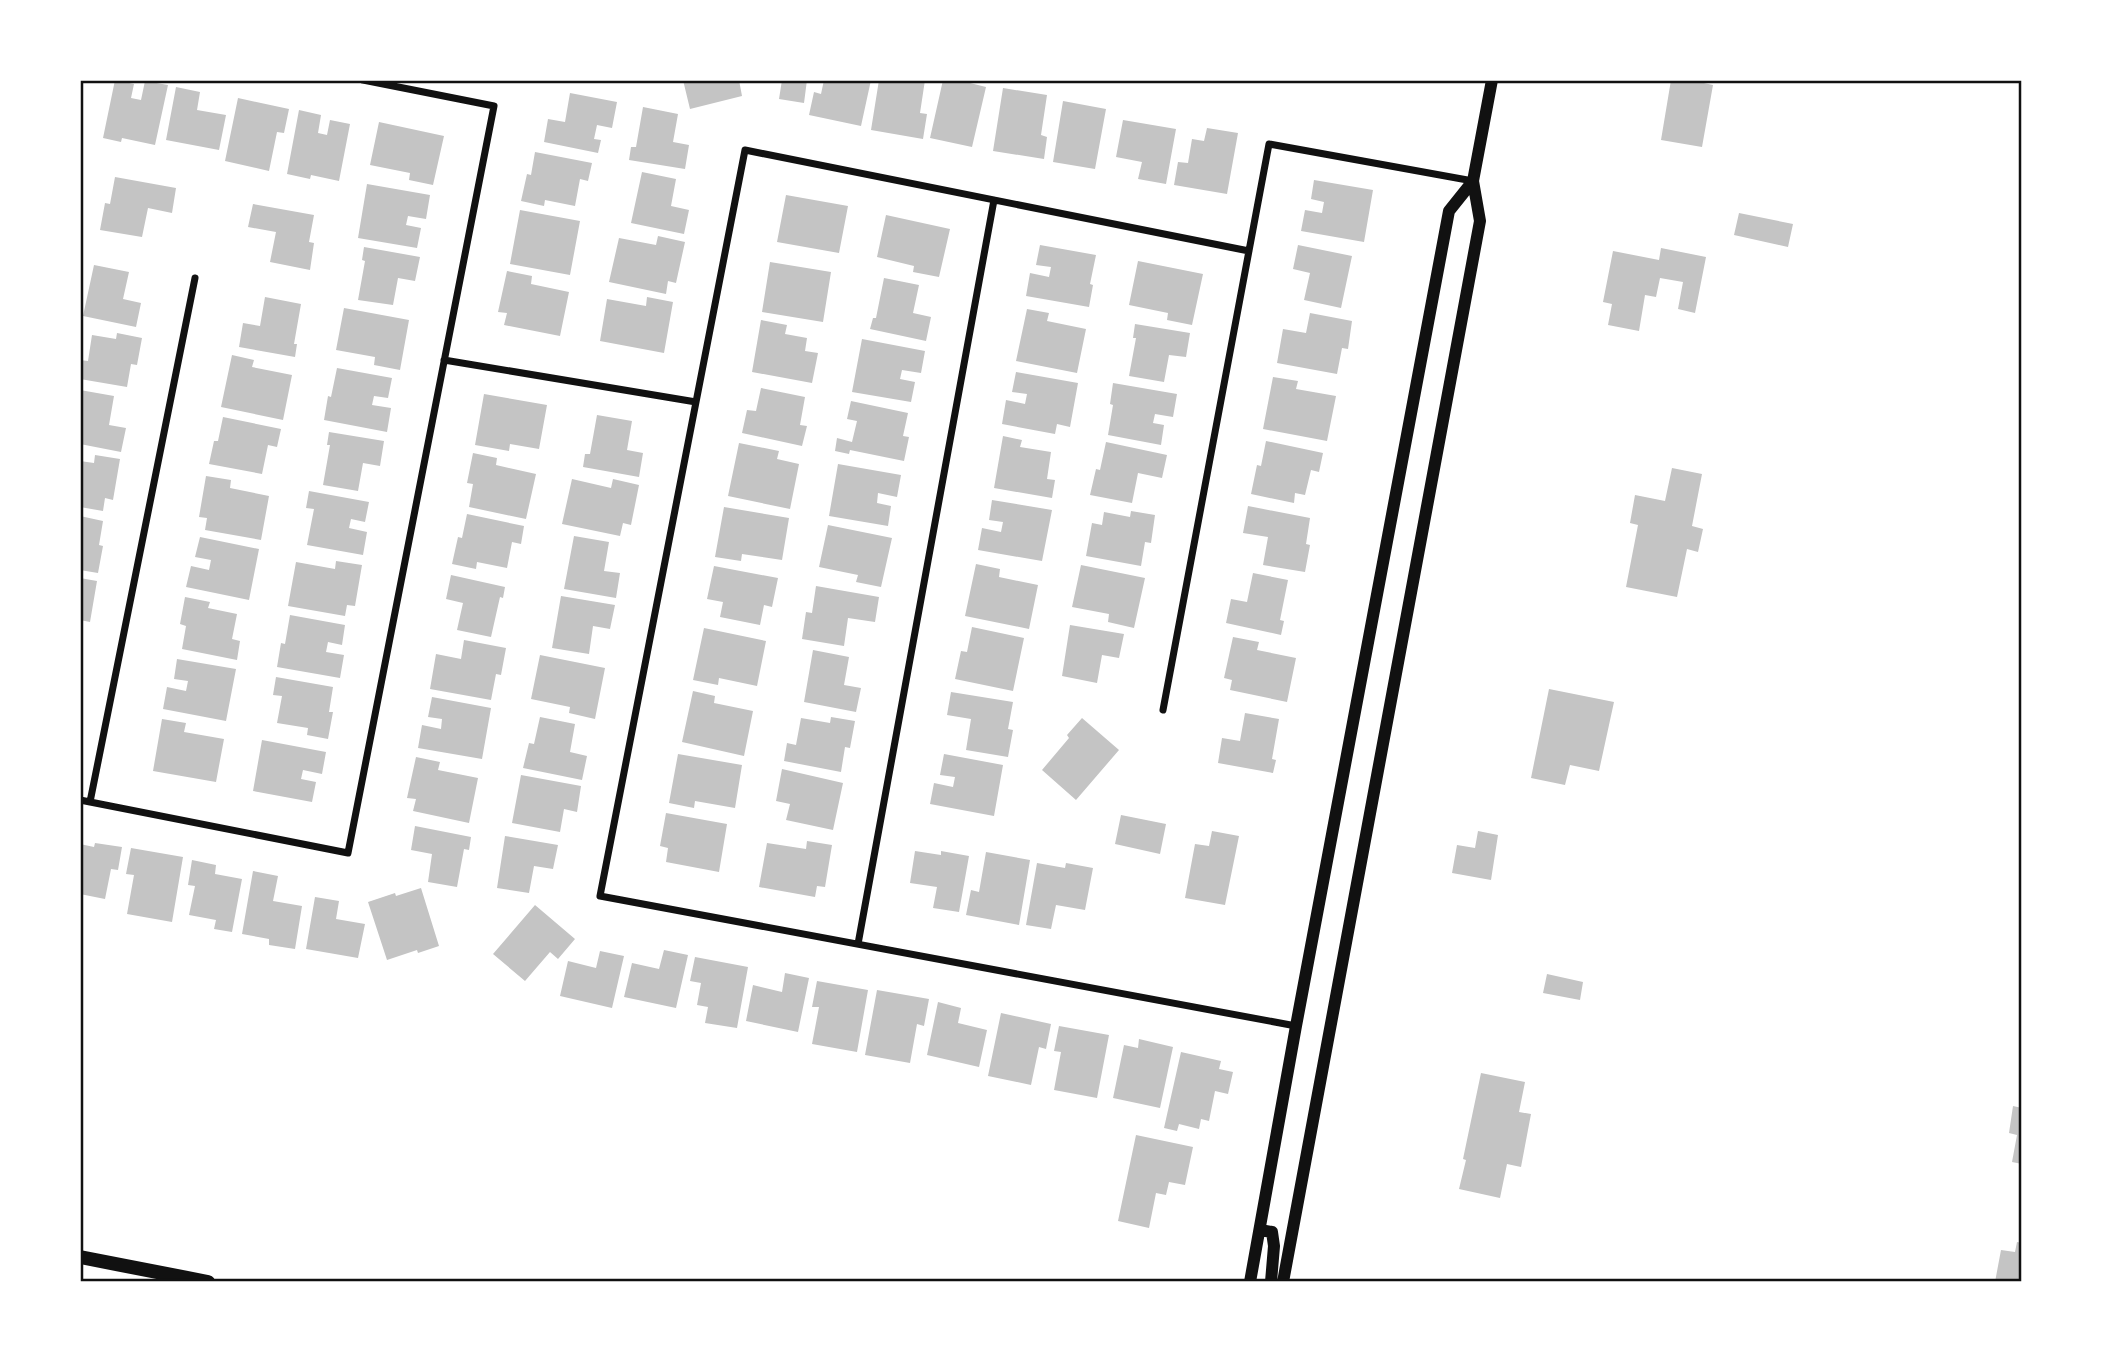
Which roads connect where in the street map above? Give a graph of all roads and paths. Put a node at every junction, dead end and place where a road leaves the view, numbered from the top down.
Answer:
1 (363, 80) edge
2 (1492, 80) edge
3 (1473, 181) junction
4 (994, 200) junction
5 (1249, 251) junction
6 (195, 278) dead end
7 (444, 360) junction
8 (696, 402) junction
9 (1163, 710) dead end
10 (80, 800) edge
11 (90, 802) junction
12 (858, 944) junction
13 (1296, 1026) junction
14 (1260, 1230) junction
15 (80, 1257) edge
16 (208, 1282) edge
17 (1250, 1282) edge
18 (1271, 1282) edge
19 (1283, 1282) edge

1 - 7 street
2 - 3 street
3 - 5 street
3 - 13 street
3 - 19 street
4 - 5 street
4 - 8 street
4 - 12 street
5 - 9 street
6 - 11 street
7 - 8 street
7 - 11 street
8 - 12 street
10 - 11 street
12 - 13 street
13 - 14 street
14 - 17 street
14 - 18 street
15 - 16 main road

